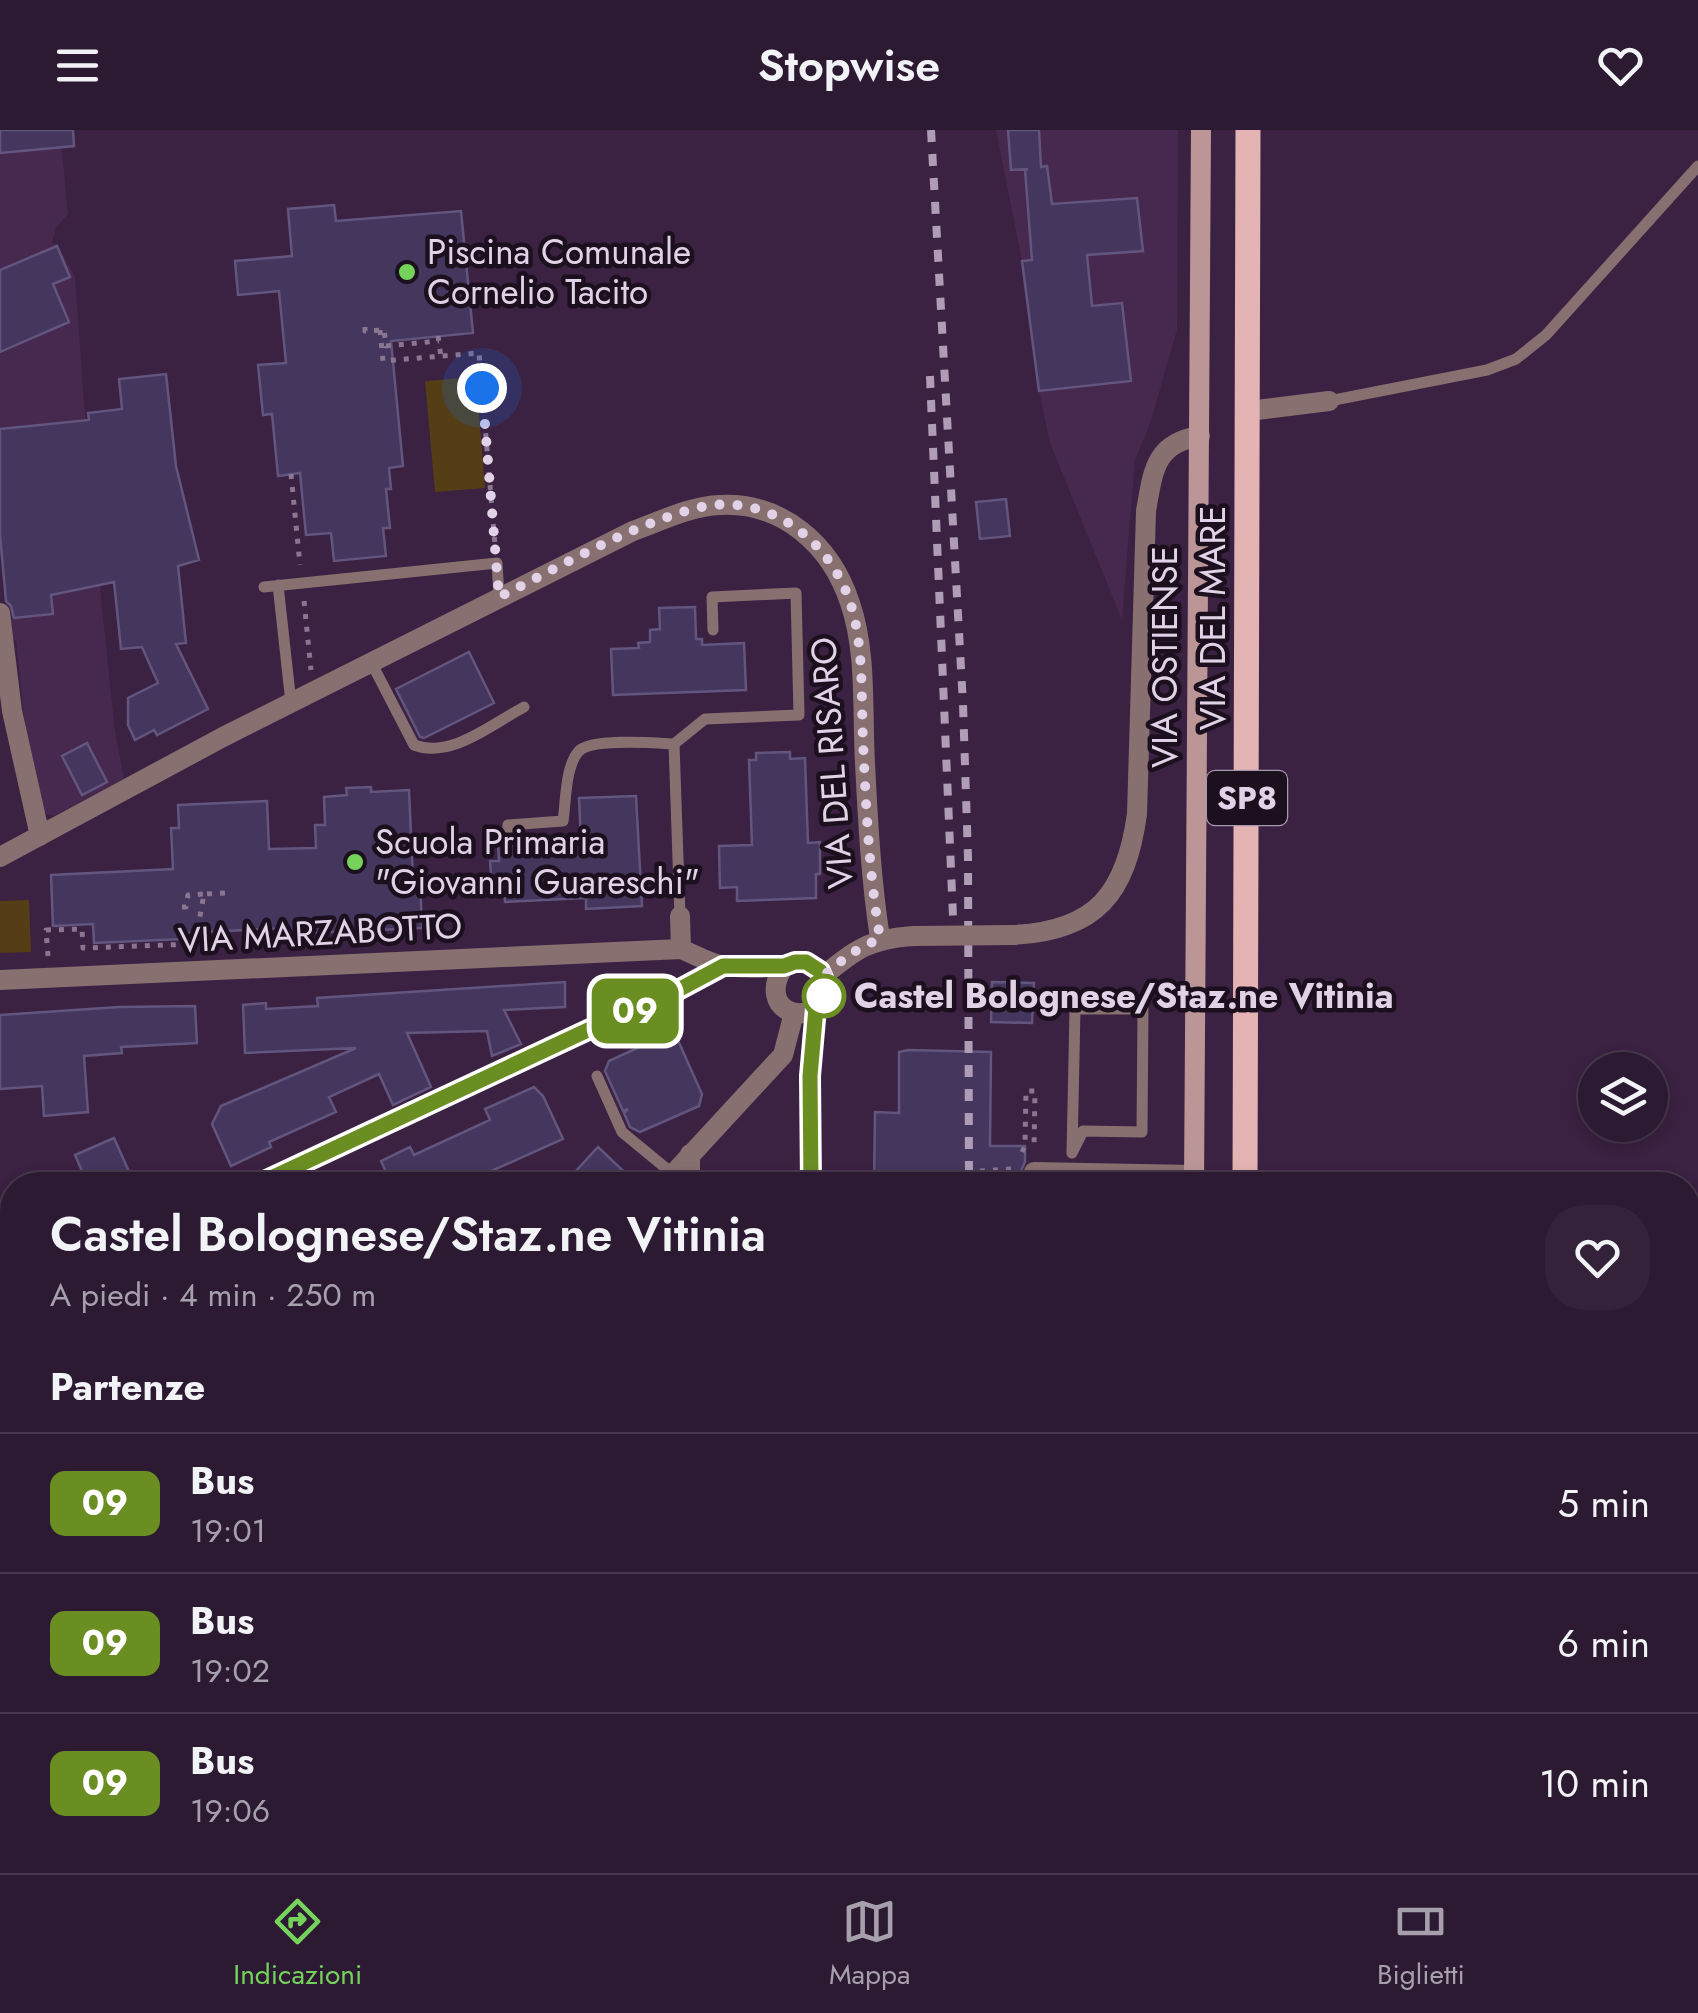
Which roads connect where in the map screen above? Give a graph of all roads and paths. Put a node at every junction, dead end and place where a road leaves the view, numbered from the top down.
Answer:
1 (1201, 130) edge
2 (1248, 130) edge
3 (1698, 166) edge
4 (365, 327) dead end
5 (380, 330) junction
6 (440, 356) junction
7 (1329, 401) joint
8 (1248, 412) junction
9 (1200, 436) junction
10 (291, 474) dead end
11 (497, 563) junction
12 (302, 583) junction
13 (499, 597) junction
14 (0, 613) edge
15 (713, 630) dead end
16 (371, 662) junction
17 (312, 682) junction
18 (291, 703) junction
19 (524, 707) dead end
20 (674, 744) junction
21 (40, 836) junction
22 (507, 838) dead end
23 (0, 857) edge
24 (227, 893) dead end
25 (204, 894) junction
26 (182, 907) dead end
27 (680, 916) joint
28 (880, 938) junction
29 (680, 949) junction
30 (48, 957) dead end
31 (723, 966) junction
32 (784, 966) junction
33 (822, 977) junction
34 (0, 980) edge
35 (816, 1008) junction
36 (794, 1013) junction
37 (783, 1055) junction
38 (811, 1062) junction
39 (596, 1076) dead end
40 (1072, 1163) junction
41 (980, 1171) dead end
42 (284, 1172) edge
43 (665, 1172) edge
44 (680, 1172) edge
45 (811, 1172) edge
46 (1034, 1172) joint
47 (1137, 1172) edge
48 (1194, 1172) edge
49 (1245, 1172) edge

1 - 9 main road, VIA OSTIENSE
2 - 8 main road, VIA DEL MARE / SP8
3 - 7 lane
4 - 5 path
5 - 6 path
5 - 6 path
6 - 11 path
7 - 8 street
8 - 49 main road, VIA DEL MARE / SP8
9 - 28 street, bridge
9 - 48 main road, VIA OSTIENSE
10 - 12 path
11 - 12 lane
11 - 13 lane
12 - 17 path
12 - 18 lane
13 - 16 street, VIA DEL RISARO
13 - 28 street, VIA DEL RISARO
14 - 21 street
15 - 20 lane
16 - 17 street, VIA DEL RISARO
16 - 19 lane
17 - 18 street, VIA DEL RISARO
18 - 21 street, VIA DEL RISARO
20 - 22 lane
20 - 27 lane
21 - 23 street, VIA DEL RISARO
24 - 25 path
25 - 26 path
25 - 30 path
27 - 29 street
28 - 33 street
29 - 31 street
29 - 34 street, VIA MARZABOTTO
31 - 32 street
31 - 42 street
32 - 33 street
32 - 36 street
33 - 35 street
35 - 36 street
35 - 38 street
36 - 37 street
37 - 38 street
37 - 44 street
38 - 45 street
39 - 43 lane
40 - 40 lane
40 - 46 street
40 - 47 street
41 - 46 path

